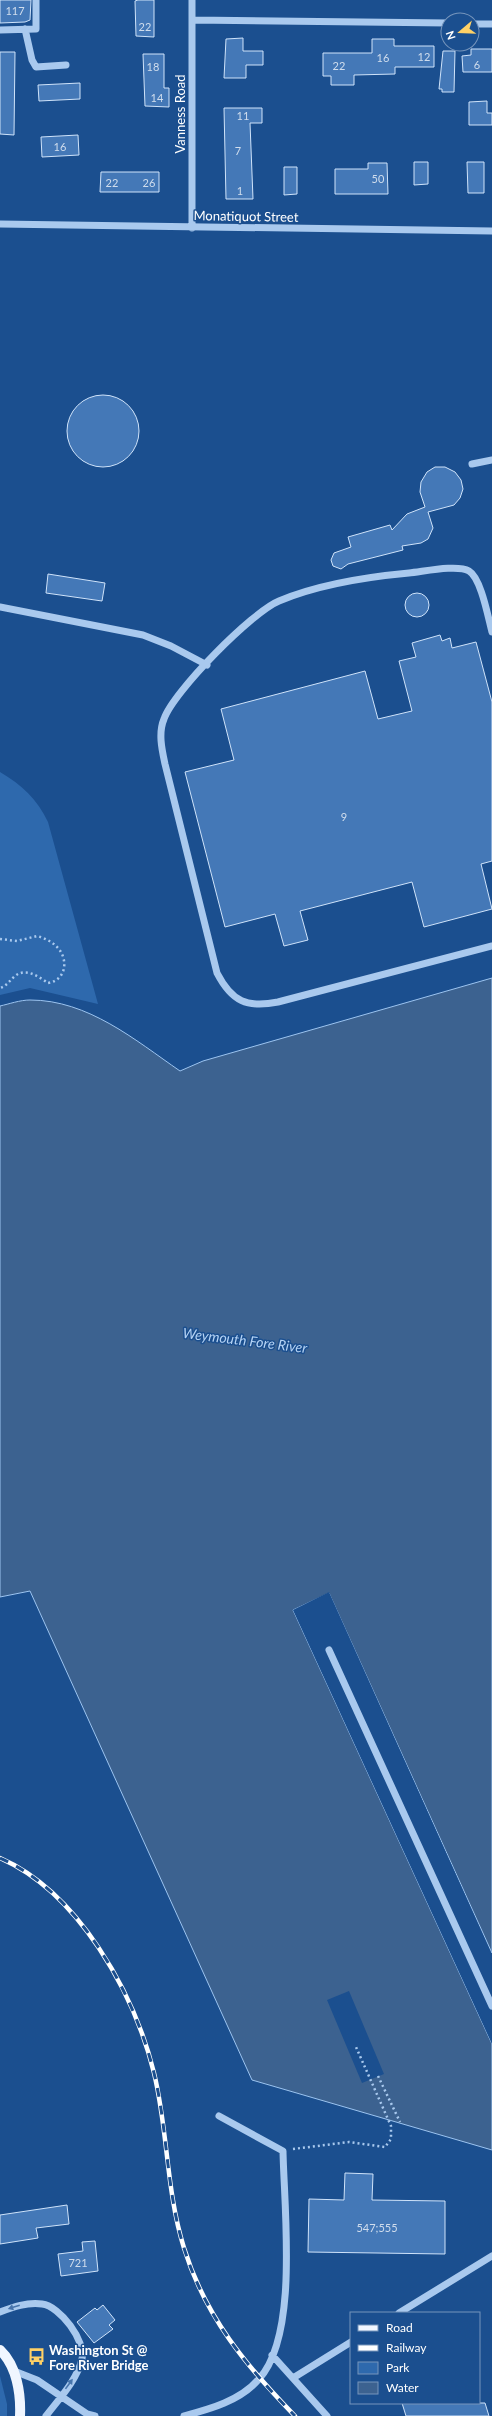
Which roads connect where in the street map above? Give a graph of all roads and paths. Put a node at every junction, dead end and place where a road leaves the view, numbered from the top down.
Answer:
1 (36, 0) edge
2 (192, 0) edge
3 (193, 20) junction
4 (440, 23) edge
5 (480, 24) edge
6 (492, 24) edge
7 (24, 29) junction
8 (0, 30) edge
9 (66, 65) dead end
10 (0, 224) edge
11 (192, 228) junction
12 (492, 231) edge
13 (492, 460) edge
14 (472, 464) dead end
15 (0, 607) edge
16 (492, 632) edge
17 (207, 664) junction
18 (0, 939) edge
19 (492, 946) edge
20 (0, 988) edge
21 (329, 1650) dead end
22 (492, 2006) edge
23 (356, 2047) dead end
24 (378, 2076) dead end
25 (219, 2116) dead end
26 (400, 2122) dead end
27 (283, 2151) junction
28 (492, 2256) edge
29 (0, 2312) edge
30 (400, 2312) edge
31 (350, 2343) edge
32 (1, 2350) edge
33 (272, 2355) junction
34 (14, 2371) junction
35 (293, 2378) junction
36 (61, 2396) junction
37 (20, 2416) edge
38 (46, 2416) edge
39 (95, 2416) edge
40 (184, 2416) edge
41 (327, 2416) edge

1 - 7 street
2 - 3 street, Vanness Road
3 - 4 street
3 - 11 street, Vanness Road
5 - 6 street
7 - 8 street
7 - 9 street
10 - 11 street, Monatiquot Street
11 - 12 street, Monatiquot Street
13 - 14 street
15 - 17 street
16 - 17 street
17 - 19 street
18 - 20 path
21 - 22 street
23 - 27 path
24 - 26 path
25 - 27 street
27 - 33 street
28 - 30 street
36 -> 29 street
31 - 35 street
32 - 34 main road
33 - 35 street
33 - 40 street
34 - 36 street
34 - 37 main road
35 - 41 street
36 - 38 street
36 - 39 street

